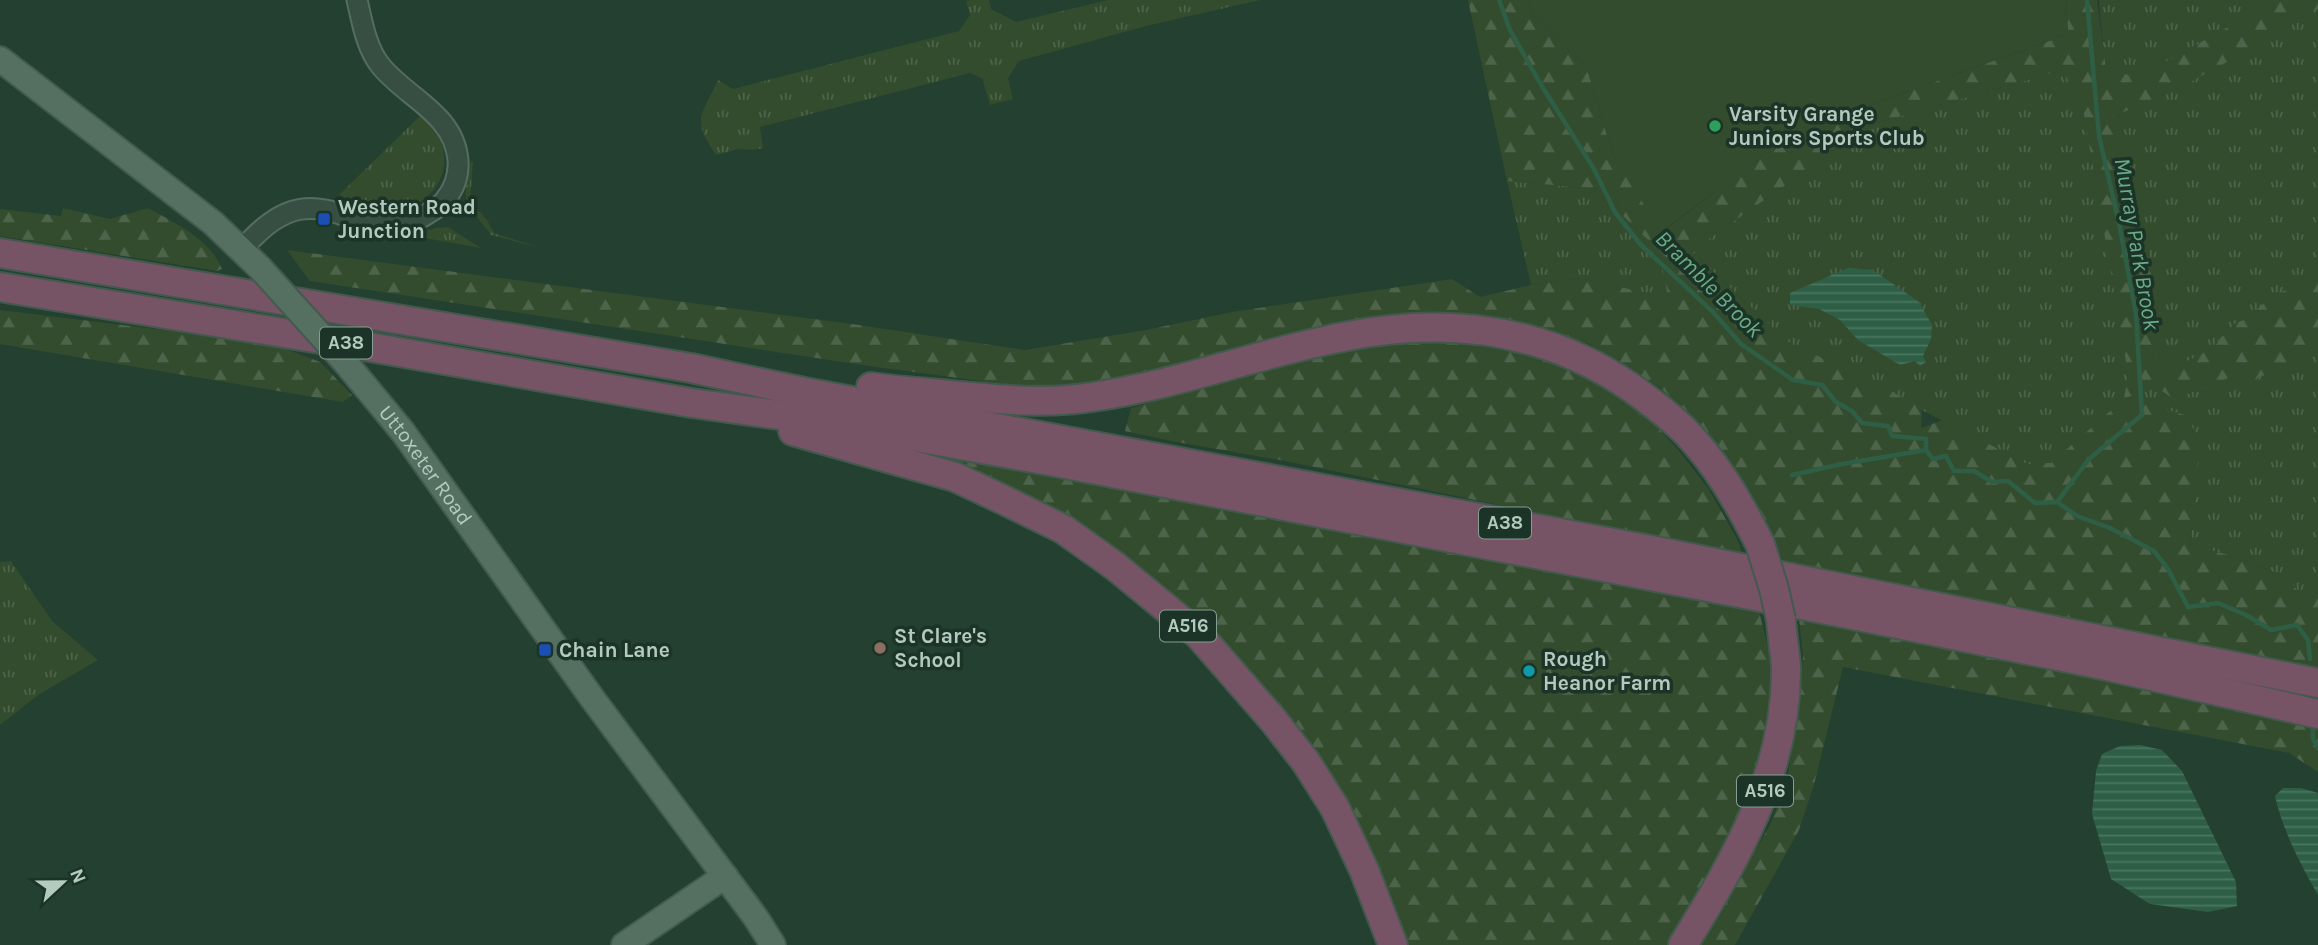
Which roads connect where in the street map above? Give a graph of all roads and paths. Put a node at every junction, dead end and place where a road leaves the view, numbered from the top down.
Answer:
1 (357, 0) edge
2 (0, 59) edge
3 (242, 250) junction
4 (0, 253) edge
5 (0, 287) edge
6 (691, 368) junction
7 (692, 403) junction
8 (2318, 683) edge
9 (2318, 714) edge
10 (725, 876) junction
11 (624, 945) edge
12 (774, 945) edge
13 (1393, 945) edge
14 (1683, 945) edge

1 - 3 street
2 - 3 main road, Uttoxeter Road
3 - 10 main road, Uttoxeter Road, bridge
4 - 6 highway, A38
5 - 7 highway, A38
6 - 8 highway, A38
6 - 14 highway, A516, bridge
7 - 9 highway, A38
7 - 13 highway, A516
10 - 11 main road
10 - 12 main road, Uttoxeter Road

